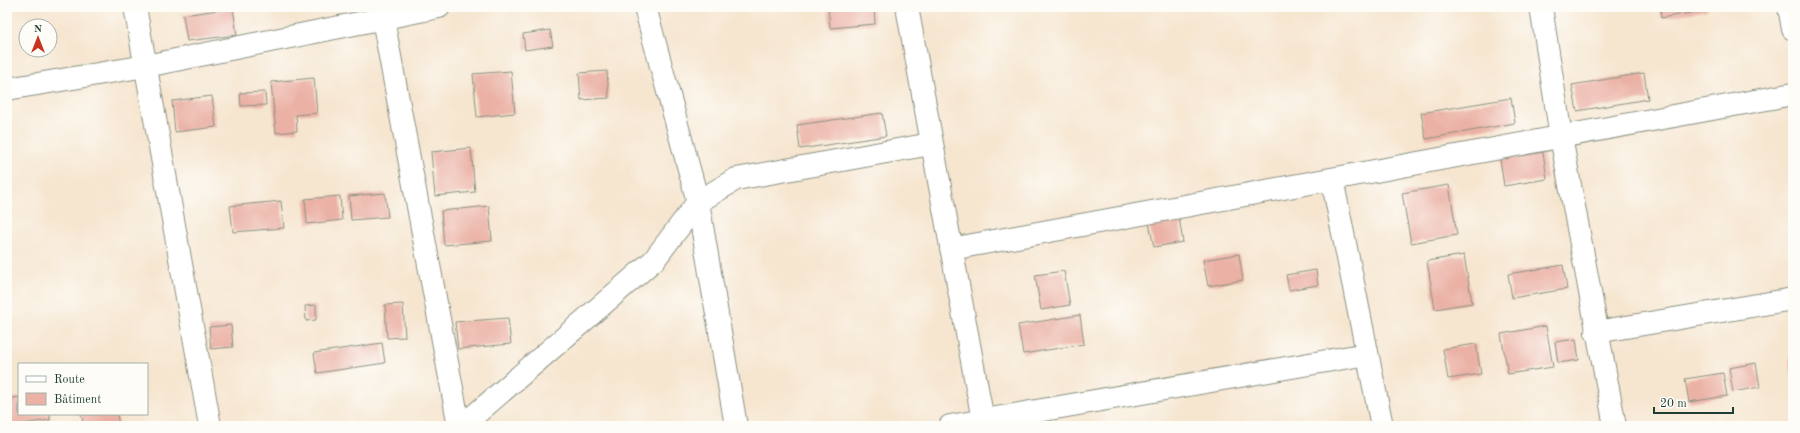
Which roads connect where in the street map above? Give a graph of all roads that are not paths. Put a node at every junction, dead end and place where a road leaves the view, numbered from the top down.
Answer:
1 (135, 7) edge
2 (439, 7) edge
3 (645, 7) edge
4 (907, 7) edge
5 (1541, 7) edge
6 (1789, 7) edge
7 (383, 19) junction
8 (1793, 29) edge
9 (146, 66) junction
10 (7, 89) edge
11 (1793, 94) edge
12 (1561, 137) junction
13 (931, 144) junction
14 (1332, 179) junction
15 (698, 202) junction
16 (951, 248) junction
17 (1793, 299) edge
18 (1596, 332) junction
19 (1367, 354) junction
20 (983, 423) edge
21 (210, 426) edge
22 (459, 426) edge
23 (462, 426) edge
24 (736, 426) edge
25 (950, 426) edge
26 (1382, 426) edge
27 (1615, 426) edge

1 - 9 street
2 - 7 street
3 - 15 street
4 - 13 street
5 - 12 street
6 - 8 street
7 - 9 street
7 - 22 street
9 - 10 street
9 - 21 street
11 - 12 street
12 - 14 street
12 - 18 street
13 - 15 street
13 - 16 street
14 - 16 street
14 - 19 street
15 - 23 street
15 - 24 street
16 - 20 street
17 - 18 street
18 - 27 street
19 - 20 street
19 - 26 street
20 - 25 street

